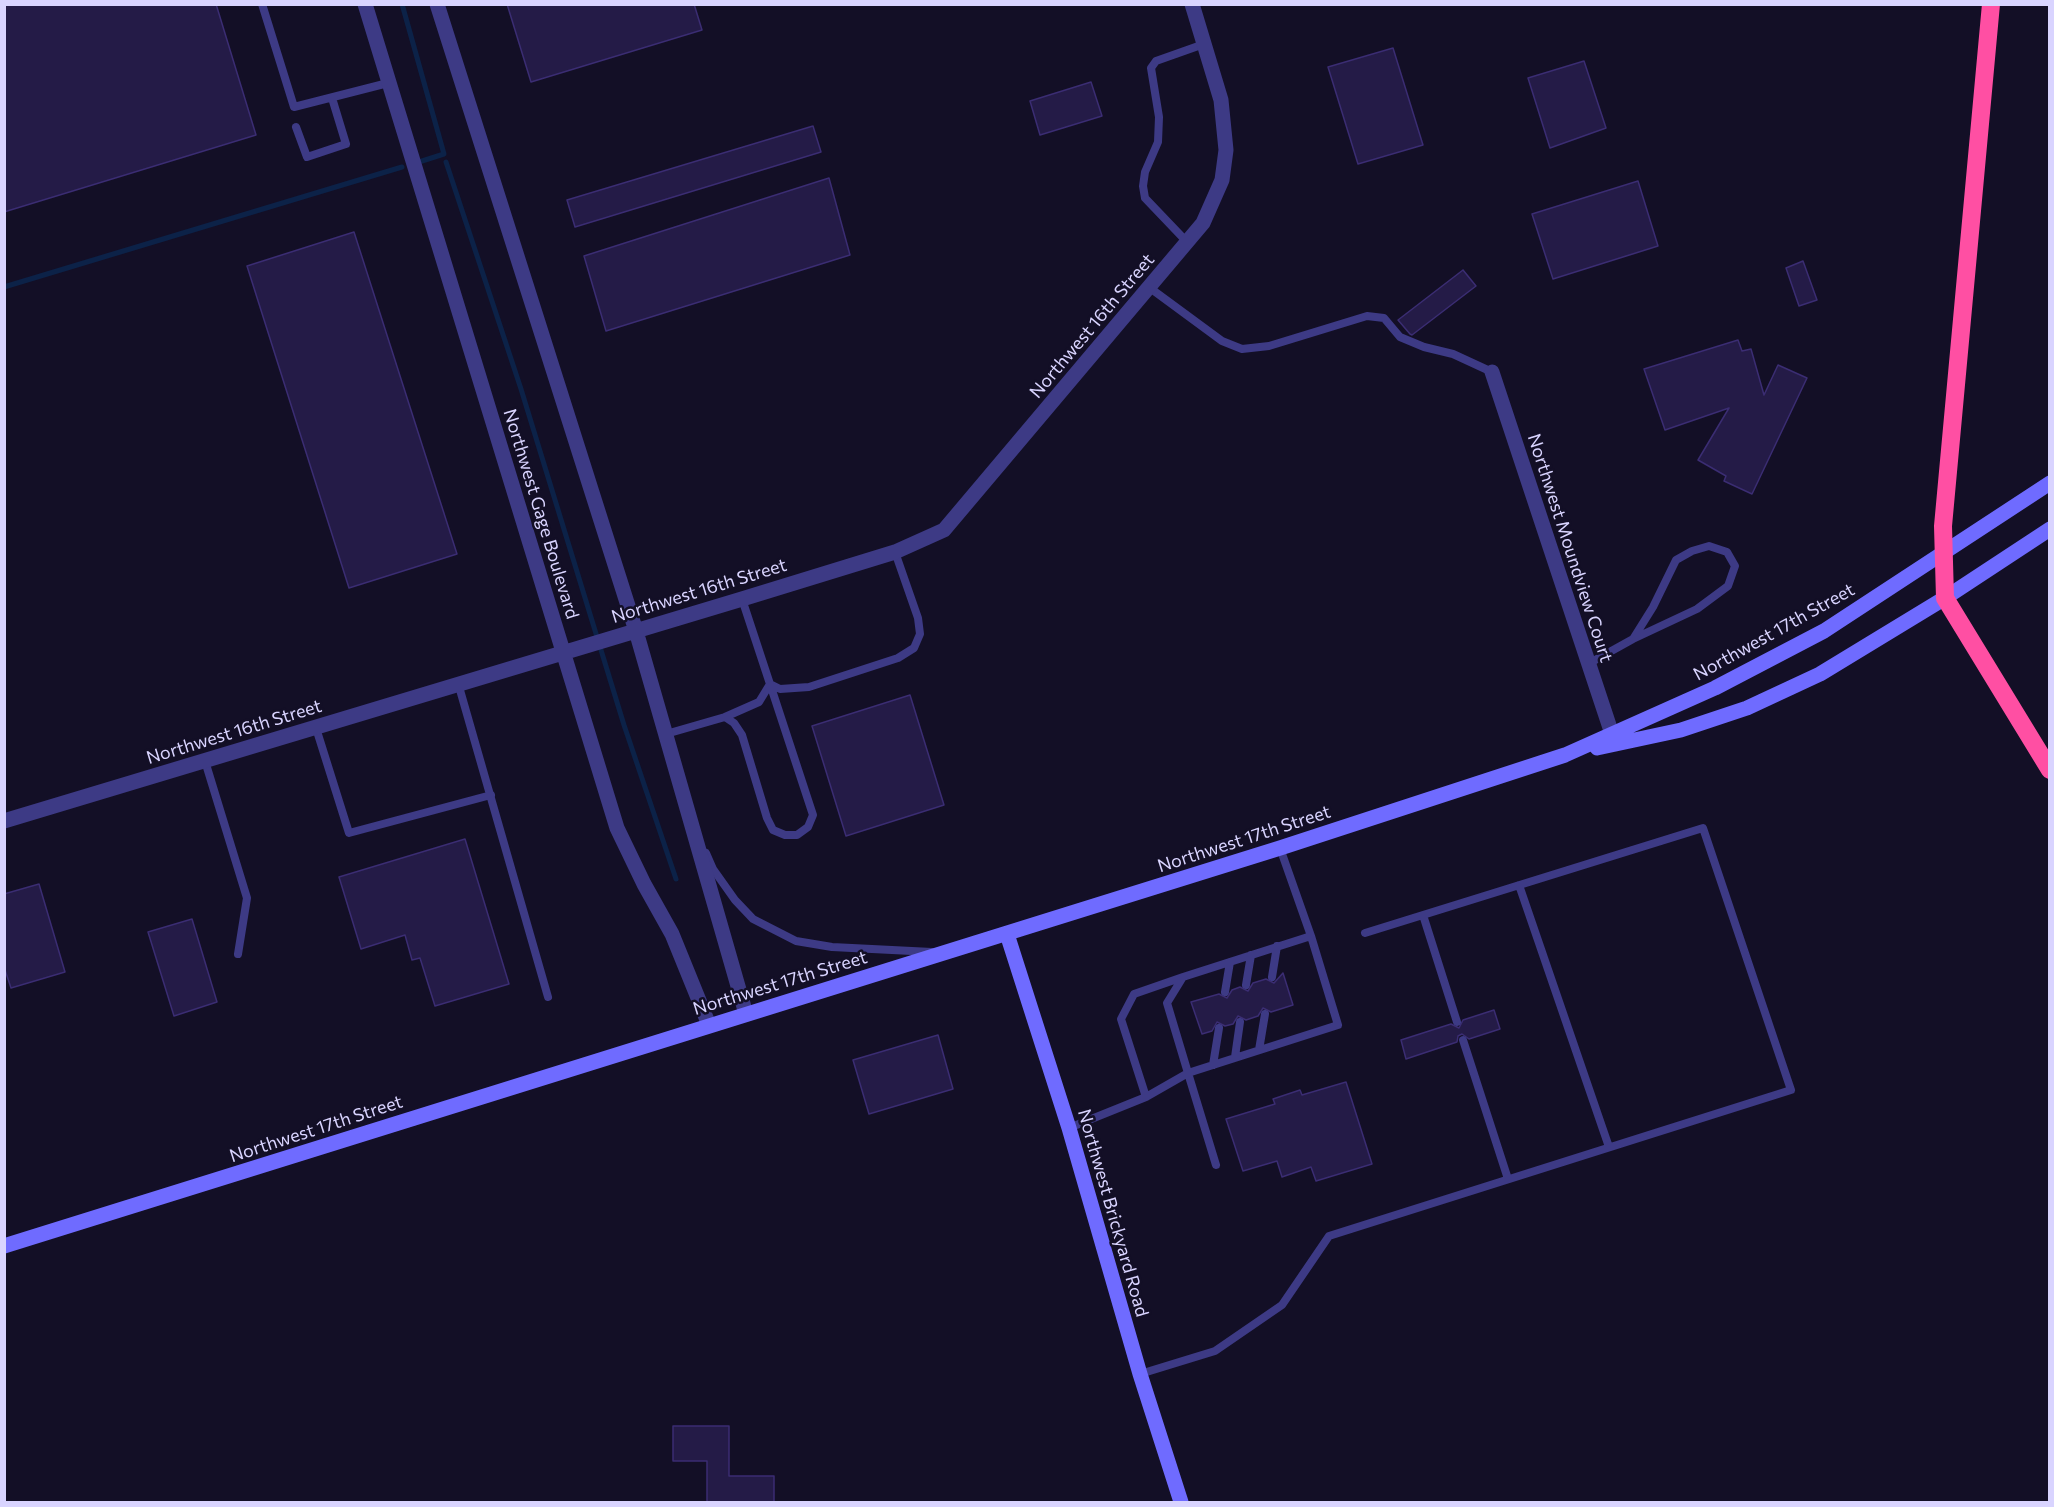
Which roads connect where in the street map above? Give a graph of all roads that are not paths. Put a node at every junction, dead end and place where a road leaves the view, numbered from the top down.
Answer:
1 (262, 4) edge
2 (364, 4) edge
3 (437, 4) edge
4 (1192, 4) edge
5 (1991, 4) edge
6 (1204, 44) junction
7 (388, 83) junction
8 (332, 98) junction
9 (296, 127) dead end
10 (1187, 242) junction
11 (1150, 288) junction
12 (1492, 372) joint
13 (2049, 483) edge
14 (2049, 530) edge
15 (895, 552) junction
16 (1943, 554) junction
17 (1945, 598) junction
18 (742, 599) junction
19 (636, 631) junction
20 (1633, 639) junction
21 (563, 651) junction
22 (1587, 664) junction
23 (458, 683) junction
24 (770, 684) junction
25 (725, 717) junction
26 (315, 728) junction
27 (666, 734) junction
28 (1612, 735) junction
29 (1565, 754) junction
30 (205, 761) junction
31 (2049, 770) edge
32 (491, 795) junction
33 (690, 818) junction
34 (4, 821) edge
35 (1280, 848) junction
36 (1519, 885) junction
37 (1423, 915) junction
38 (1365, 933) dead end
39 (1007, 934) junction
40 (1311, 936) junction
41 (1277, 946) junction
42 (941, 953) junction
43 (238, 954) dead end
44 (1251, 955) junction
45 (1230, 962) junction
46 (1183, 977) junction
47 (1272, 977) dead end
48 (1246, 985) dead end
49 (1225, 992) dead end
50 (548, 998) dead end
51 (746, 1014) junction
52 (1265, 1014) dead end
53 (1240, 1022) dead end
54 (1457, 1022) dead end
55 (709, 1025) junction
56 (1219, 1028) dead end
57 (1463, 1041) dead end
58 (1259, 1050) junction
59 (1235, 1057) junction
60 (1213, 1065) junction
61 (1188, 1073) junction
62 (1146, 1096) junction
63 (1069, 1128) junction
64 (1609, 1147) junction
65 (1216, 1165) dead end
66 (1508, 1179) junction
67 (4, 1246) edge
68 (1140, 1374) junction
69 (1180, 1503) edge

1 - 8 lane
2 - 7 street, Northwest Gage Boulevard
3 - 19 street
4 - 6 street, Northwest 16th Street
5 - 16 highway
6 - 10 street, Northwest 16th Street
6 - 10 lane
7 - 8 lane
7 - 21 street, Northwest Gage Boulevard
8 - 9 lane
10 - 11 street, Northwest 16th Street
11 - 12 lane
11 - 15 street, Northwest 16th Street
12 - 22 street, Northwest Moundview Court
13 - 16 main road, Northwest 17th Street
14 - 17 main road, Northwest 17th Street
15 - 18 street, Northwest 16th Street
15 - 24 lane
16 - 17 highway
16 - 28 main road, Northwest 17th Street
17 - 29 main road, Northwest 17th Street
17 - 31 highway
18 - 19 street, Northwest 16th Street
18 - 24 lane
19 - 21 street, Northwest 16th Street
19 - 27 street
20 - 20 lane
20 - 22 lane
21 - 23 street, Northwest 16th Street
21 - 55 street, Northwest Gage Boulevard
22 - 28 street, Northwest Moundview Court
23 - 26 street, Northwest 16th Street
23 - 32 lane
24 - 25 lane
24 - 25 lane
25 - 27 lane
26 - 30 street, Northwest 16th Street
26 - 32 lane
27 - 33 street
28 - 29 main road, Northwest 17th Street
29 - 35 main road, Northwest 17th Street
30 - 34 street, Northwest 16th Street
30 - 43 lane
32 - 50 lane
33 - 42 lane
33 - 51 street
35 - 39 main road, Northwest 17th Street
35 - 40 lane
36 - 37 lane
36 - 64 lane
36 - 64 lane
37 - 38 lane
37 - 54 lane
39 - 42 main road, Northwest 17th Street
39 - 63 main road, Northwest Brickyard Road
40 - 41 lane
40 - 58 lane
41 - 44 lane
41 - 47 lane
42 - 51 main road, Northwest 17th Street
44 - 45 lane
44 - 48 lane
45 - 46 lane
45 - 49 lane
46 - 61 lane
46 - 62 lane
51 - 55 main road, Northwest 17th Street
52 - 58 lane
53 - 59 lane
55 - 67 main road, Northwest 17th Street
56 - 60 lane
57 - 66 lane
58 - 59 lane
59 - 60 lane
60 - 61 lane
61 - 62 lane
61 - 65 lane
62 - 63 lane
63 - 68 main road, Northwest Brickyard Road
64 - 66 lane
66 - 68 lane
68 - 69 main road, Northwest Brickyard Road

